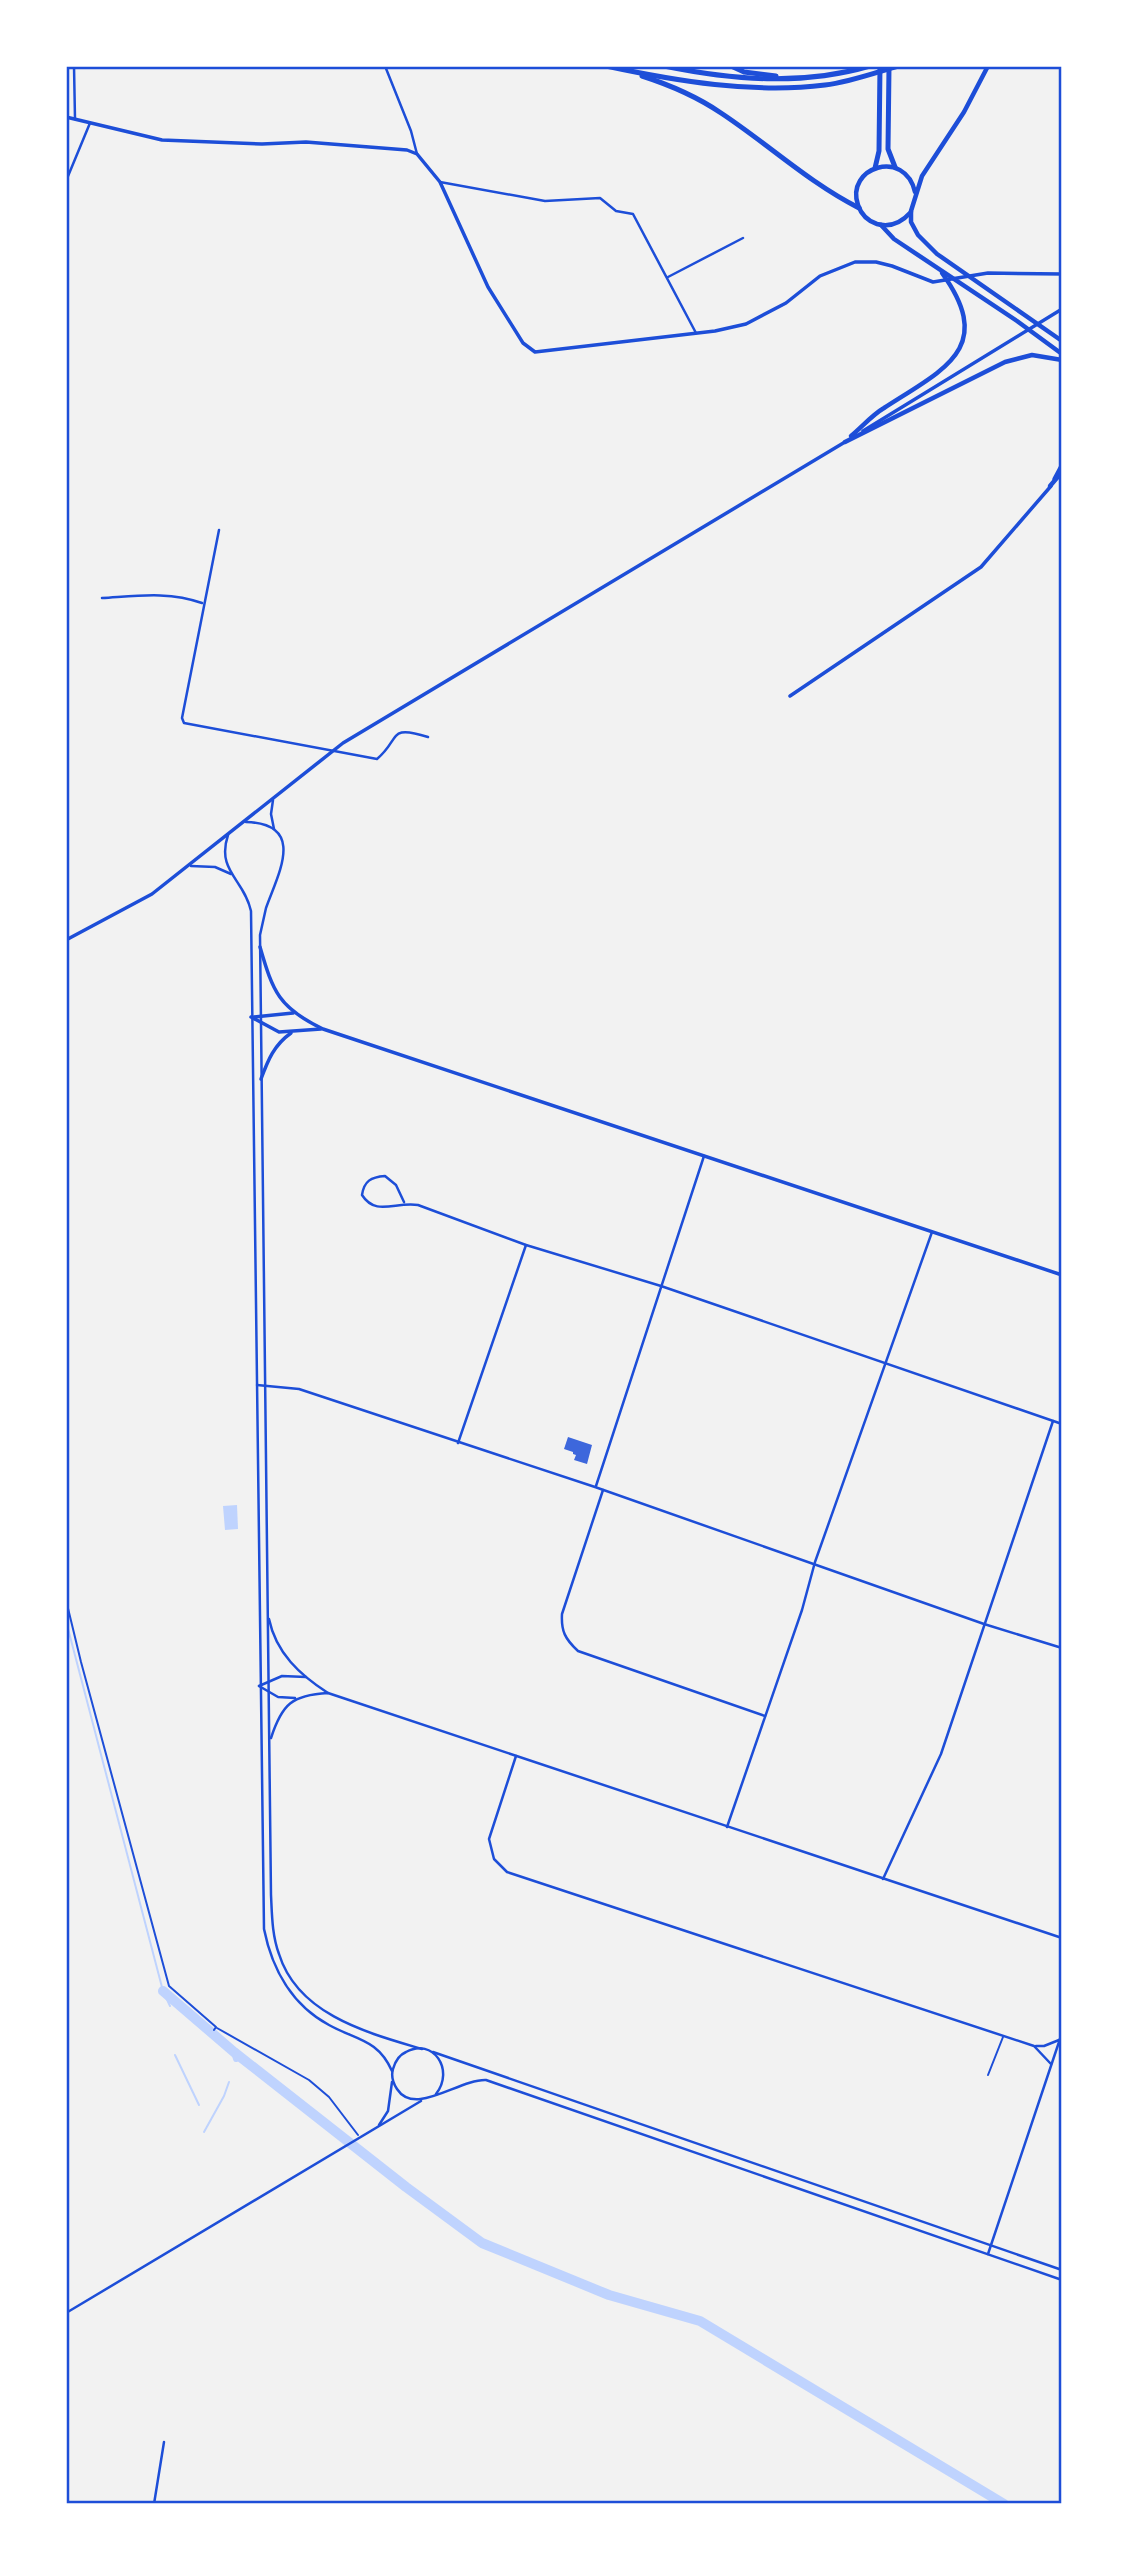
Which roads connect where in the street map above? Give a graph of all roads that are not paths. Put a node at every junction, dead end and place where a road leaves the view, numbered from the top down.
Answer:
1 (74, 66) edge
2 (385, 66) edge
3 (606, 66) edge
4 (664, 66) edge
5 (731, 66) edge
6 (870, 66) edge
7 (880, 66) edge
8 (889, 66) edge
9 (898, 66) edge
10 (988, 66) edge
11 (629, 71) junction
12 (793, 77) junction
13 (66, 117) edge
14 (75, 119) junction
15 (90, 123) junction
16 (417, 154) junction
17 (895, 167) junction
18 (875, 168) junction
19 (66, 181) edge
20 (440, 183) junction
21 (916, 193) junction
22 (859, 208) junction
23 (911, 211) junction
24 (881, 225) junction
25 (743, 238) dead end
26 (942, 273) junction
27 (1062, 274) edge
28 (668, 277) junction
29 (1062, 309) edge
30 (696, 333) junction
31 (1062, 341) edge
32 (1062, 357) edge
33 (845, 442) junction
34 (1062, 464) edge
35 (1062, 472) edge
36 (1050, 486) junction
37 (219, 530) dead end
38 (102, 598) dead end
39 (204, 603) junction
40 (790, 696) dead end
41 (428, 737) dead end
42 (334, 750) junction
43 (273, 800) junction
44 (246, 822) junction
45 (274, 829) junction
46 (228, 835) junction
47 (191, 866) junction
48 (231, 874) junction
49 (66, 940) edge
50 (260, 947) junction
51 (293, 1013) junction
52 (261, 1016) junction
53 (251, 1017) junction
54 (261, 1023) junction
55 (323, 1029) junction
56 (293, 1032) junction
57 (261, 1079) junction
58 (704, 1156) junction
59 (404, 1202) junction
60 (932, 1232) junction
61 (526, 1245) junction
62 (1062, 1275) edge
63 (661, 1286) junction
64 (885, 1364) junction
65 (256, 1385) junction
66 (266, 1385) junction
67 (1053, 1421) junction
68 (1062, 1424) edge
69 (458, 1443) junction
70 (595, 1487) junction
71 (603, 1490) junction
72 (815, 1562) junction
73 (267, 1612) junction
74 (984, 1624) junction
75 (1062, 1648) edge
76 (306, 1677) junction
77 (268, 1681) junction
78 (260, 1686) junction
79 (268, 1690) junction
80 (328, 1693) junction
81 (298, 1698) junction
82 (765, 1716) junction
83 (269, 1741) junction
84 (516, 1756) junction
85 (727, 1827) junction
86 (883, 1879) junction
87 (1062, 1938) edge
88 (1062, 2033) edge
89 (1003, 2036) junction
90 (1059, 2040) junction
91 (1034, 2046) junction
92 (422, 2049) junction
93 (428, 2050) junction
94 (1051, 2064) junction
95 (392, 2071) junction
96 (988, 2075) dead end
97 (392, 2079) junction
98 (436, 2094) junction
99 (423, 2100) junction
100 (377, 2127) junction
101 (991, 2245) junction
102 (988, 2254) junction
103 (1062, 2270) edge
104 (1062, 2280) edge
105 (66, 2312) edge
106 (164, 2442) dead end
107 (153, 2504) edge

1 - 14 street
2 - 16 street
3 - 11 highway
4 - 12 highway
5 - 12 highway
6 - 12 highway
7 - 18 highway
8 - 17 highway
9 - 11 highway
10 - 21 main road
11 - 22 highway
13 - 14 street
14 - 15 street
15 - 16 street
15 - 19 street
16 - 20 street
17 - 18 main road
17 - 21 main road
18 - 22 main road
20 - 28 street
20 - 30 street
21 - 23 main road
22 - 24 main road
23 - 24 main road
23 - 31 main road
24 - 26 main road
25 - 28 street
26 - 32 main road
26 - 33 main road
27 - 30 street
28 - 30 street
29 - 33 street
32 - 33 main road
33 - 42 street
34 - 36 street
35 - 36 main road
36 - 40 street
37 - 39 street
38 - 39 street
39 - 42 street
41 - 42 street
42 - 43 street
43 - 44 street
43 - 45 street
44 - 45 street
44 - 46 street
45 - 50 street
46 - 47 street
46 - 48 street
47 - 48 street
47 - 49 street
48 - 53 street
50 - 51 street
50 - 52 street
51 - 52 street
51 - 55 street
52 - 53 street
52 - 54 street
53 - 54 street
53 - 65 street
54 - 56 street
54 - 57 street
55 - 56 street
55 - 58 street
56 - 57 street
57 - 66 street
58 - 60 street
58 - 63 street
59 - 59 street
59 - 61 street
60 - 62 street
60 - 64 street
61 - 63 street
61 - 69 street
63 - 64 street
63 - 70 street
64 - 67 street
64 - 72 street
65 - 66 street
65 - 78 street
66 - 69 street
66 - 73 street
67 - 68 street
67 - 74 street
69 - 70 street
70 - 71 street
71 - 72 street
71 - 82 street
72 - 74 street
72 - 82 street
73 - 76 street
73 - 77 street
74 - 75 street
74 - 86 street
76 - 77 street
76 - 80 street
77 - 78 street
77 - 79 street
78 - 79 street
78 - 95 street
79 - 81 street
79 - 83 street
80 - 81 street
80 - 84 street
81 - 83 street
82 - 85 street
83 - 92 street
84 - 85 street
84 - 89 street
85 - 86 street
86 - 87 street
88 - 90 street
89 - 91 street
89 - 96 lane
90 - 91 street
90 - 94 street
91 - 94 street
92 - 93 street
92 - 95 street
93 - 98 street
93 - 101 street
94 - 101 street
95 - 97 street
97 - 99 street
97 - 100 street
98 - 99 street
98 - 102 street
99 - 100 street
100 - 105 street
101 - 102 street
101 - 103 street
102 - 104 street
106 - 107 street

